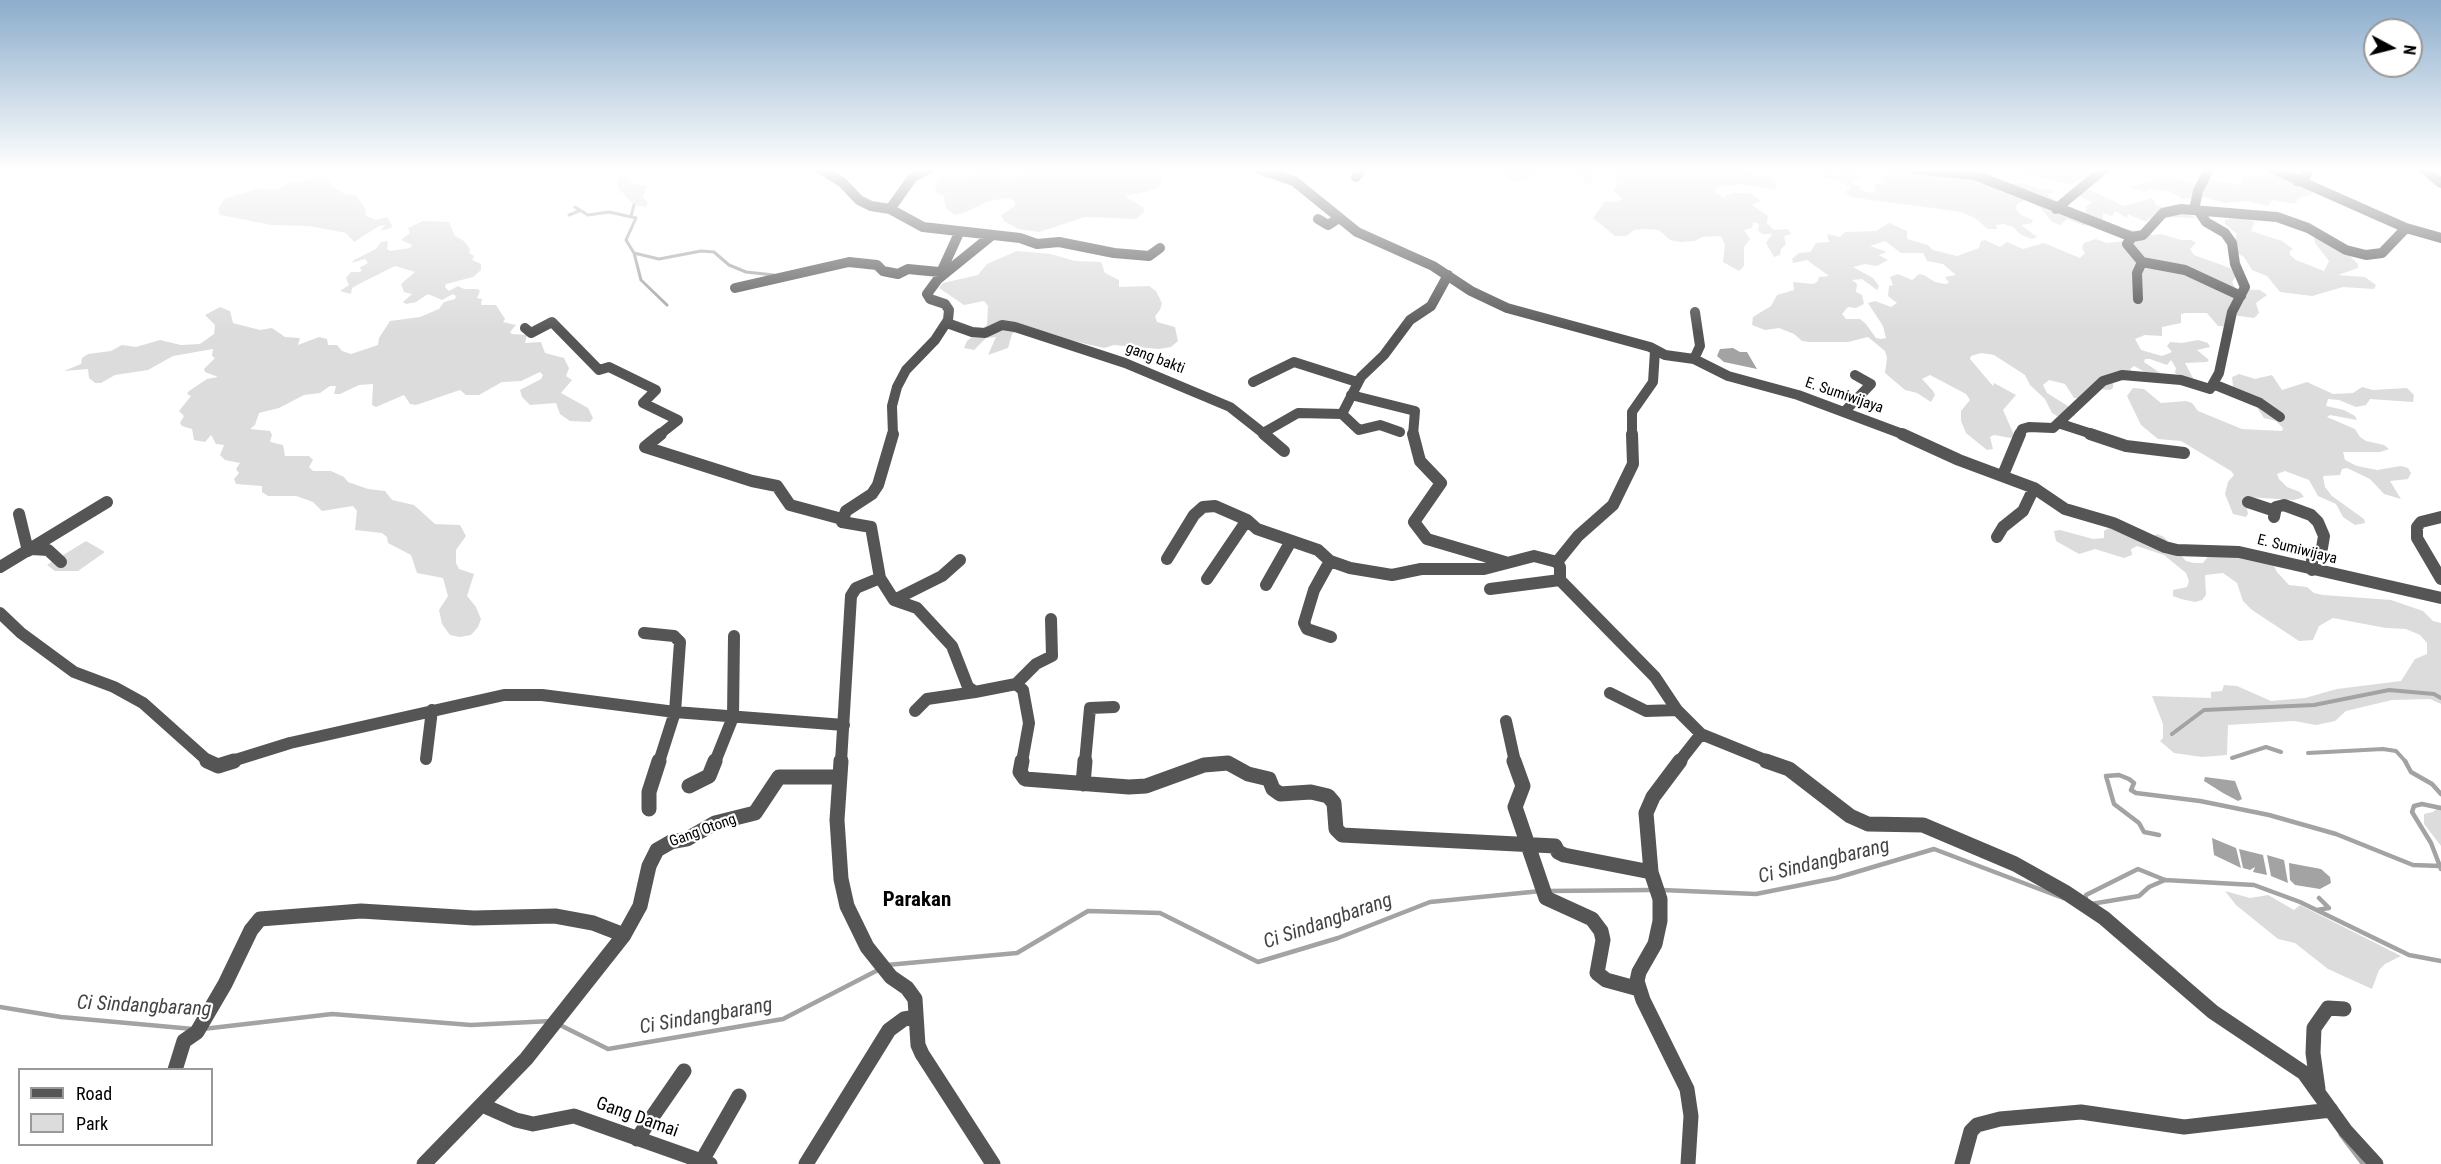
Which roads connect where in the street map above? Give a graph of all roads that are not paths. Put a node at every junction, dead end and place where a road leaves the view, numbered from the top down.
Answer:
1 (914, 223) edge
2 (1347, 223) edge
3 (2095, 223) edge
4 (2153, 223) edge
5 (2208, 223) edge
6 (2295, 223) edge
7 (2395, 223) edge
8 (2406, 228) junction
9 (959, 233) junction
10 (991, 236) junction
11 (2133, 237) junction
12 (2441, 237) edge
13 (1160, 248) dead end
14 (2142, 262) junction
15 (1448, 275) junction
16 (939, 276) junction
17 (735, 288) dead end
18 (2241, 296) junction
19 (2138, 299) dead end
20 (1695, 312) dead end
21 (947, 323) junction
22 (525, 328) dead end
23 (1655, 351) junction
24 (1694, 359) junction
25 (1855, 375) dead end
26 (1253, 382) dead end
27 (1357, 382) junction
28 (2209, 389) junction
29 (1351, 395) junction
30 (1844, 412) junction
31 (1342, 414) junction
32 (2280, 417) dead end
33 (2058, 423) junction
34 (1400, 432) dead end
35 (1263, 433) junction
36 (1284, 452) dead end
37 (2184, 453) dead end
38 (2003, 475) junction
39 (2034, 488) junction
40 (107, 502) dead end
41 (2248, 502) dead end
42 (19, 514) dead end
43 (2441, 518) edge
44 (842, 519) junction
45 (1246, 520) junction
46 (1997, 537) dead end
47 (1291, 541) junction
48 (29, 550) junction
49 (1167, 559) dead end
50 (960, 560) dead end
51 (1330, 561) junction
52 (61, 562) dead end
53 (1506, 562) junction
54 (1557, 562) junction
55 (0, 567) edge
56 (2312, 570) junction
57 (880, 578) junction
58 (1207, 579) dead end
59 (2441, 579) edge
60 (1560, 580) junction
61 (1266, 585) dead end
62 (1490, 589) dead end
63 (2441, 598) edge
64 (894, 600) junction
65 (0, 613) edge
66 (1051, 619) dead end
67 (644, 633) dead end
68 (734, 636) dead end
69 (1331, 637) dead end
70 (1016, 684) junction
71 (975, 692) junction
72 (1610, 693) dead end
73 (1114, 707) dead end
74 (432, 710) junction
75 (1677, 710) junction
76 (915, 711) dead end
77 (675, 712) junction
78 (733, 717) junction
79 (1506, 721) dead end
80 (844, 725) junction
81 (1701, 734) junction
82 (426, 759) dead end
83 (839, 777) junction
84 (1083, 784) junction
85 (689, 786) dead end
86 (649, 809) dead end
87 (1529, 845) junction
88 (1654, 877) junction
89 (624, 935) junction
90 (1639, 990) junction
91 (2344, 1009) dead end
92 (916, 1017) junction
93 (176, 1068) edge
94 (684, 1071) dead end
95 (2318, 1089) junction
96 (739, 1096) dead end
97 (482, 1105) junction
98 (2331, 1110) junction
99 (637, 1139) junction
100 (704, 1163) edge
101 (424, 1164) edge
102 (806, 1164) edge
103 (993, 1164) edge
104 (1688, 1164) edge
105 (1962, 1164) edge
106 (2376, 1164) edge

1 - 9 street
2 - 15 street, E. Sumiwijaya
3 - 11 street
4 - 11 street
5 - 18 street
6 - 8 street
7 - 8 street
8 - 12 street
9 - 10 street
9 - 16 street
10 - 13 street
10 - 16 street
11 - 14 street
14 - 18 street
14 - 19 street
15 - 23 street, E. Sumiwijaya
15 - 27 street
16 - 17 street
16 - 21 street
18 - 28 street
20 - 24 street
21 - 35 street, gang bakti
21 - 44 street
22 - 44 street
23 - 24 street, E. Sumiwijaya
23 - 54 street
24 - 30 street, E. Sumiwijaya
25 - 30 street
26 - 27 street
27 - 29 street
28 - 32 street
28 - 33 street
29 - 31 street
29 - 53 street
30 - 38 street, E. Sumiwijaya
31 - 34 street
31 - 35 street
33 - 37 street
33 - 38 street
35 - 36 street, gang bakti
38 - 39 street, E. Sumiwijaya
39 - 46 street
39 - 56 street, E. Sumiwijaya
40 - 48 street
41 - 56 street
42 - 48 street
43 - 59 street
44 - 57 street
45 - 47 street
45 - 49 street
45 - 58 street
47 - 51 street
47 - 61 street
48 - 52 street
48 - 55 street
50 - 64 street
51 - 53 street
51 - 69 street
53 - 54 street
54 - 60 street
56 - 63 street, E. Sumiwijaya
57 - 64 street
57 - 80 street
60 - 62 street
60 - 75 street
64 - 71 street
65 - 74 street
66 - 70 street
67 - 77 street
68 - 78 street
70 - 71 street
70 - 84 street
71 - 76 street
72 - 75 street
73 - 84 street
74 - 77 street
74 - 82 street
75 - 81 street
77 - 78 street
77 - 86 street
78 - 80 street
78 - 85 street
79 - 87 street
80 - 83 street
81 - 88 street
81 - 95 street
83 - 89 street, Gang Otong
83 - 92 street
84 - 87 street
87 - 88 street
87 - 90 street
88 - 90 street
89 - 93 street
89 - 97 street, Gang Otong
90 - 104 street
91 - 95 street
92 - 102 street
92 - 103 street
94 - 99 street
95 - 98 street
96 - 100 street
97 - 99 street, Gang Damai
97 - 101 street, Gang Otong
98 - 105 street
98 - 106 street
99 - 100 street, Gang Damai

